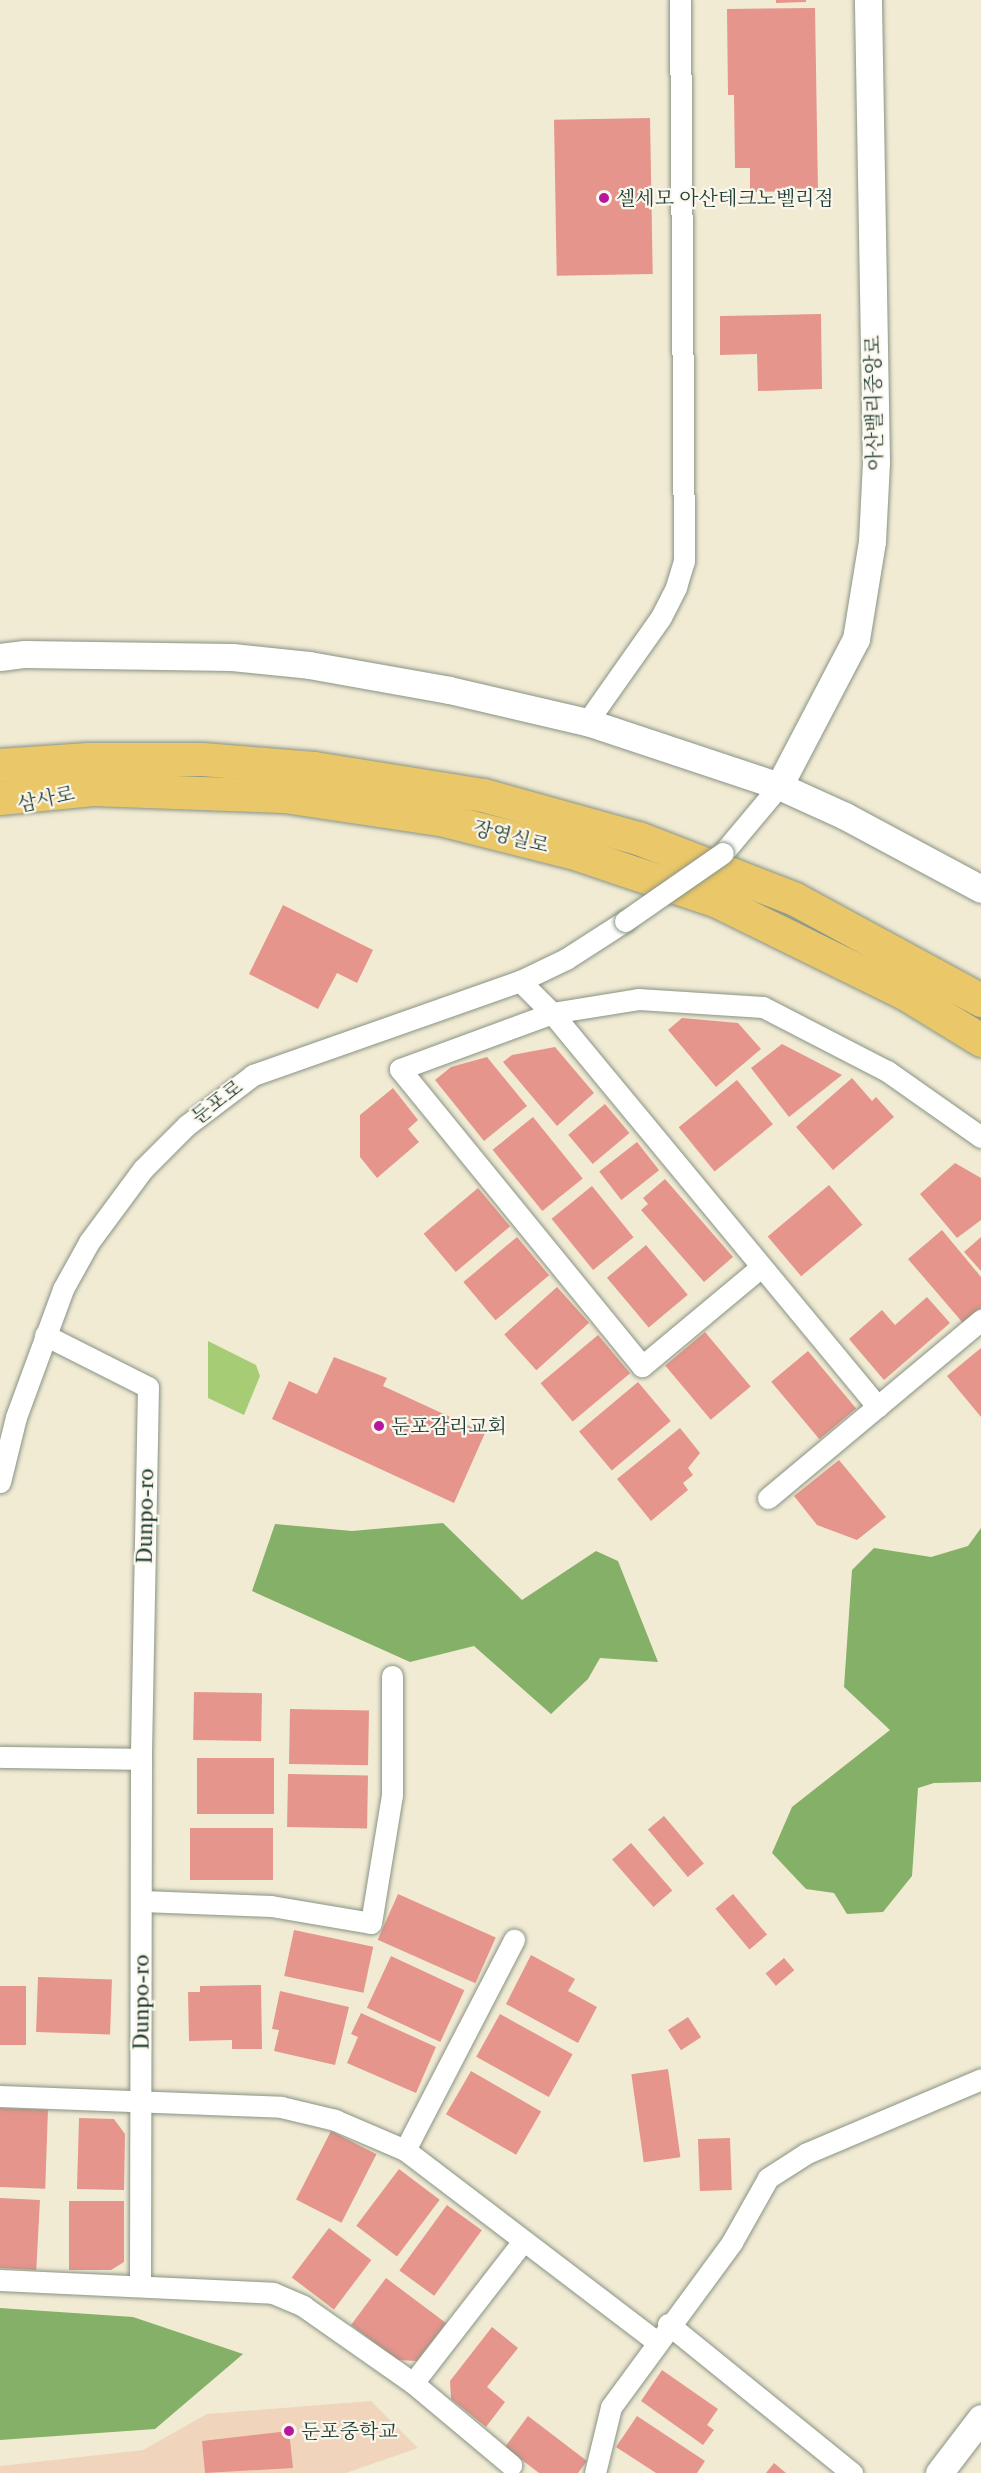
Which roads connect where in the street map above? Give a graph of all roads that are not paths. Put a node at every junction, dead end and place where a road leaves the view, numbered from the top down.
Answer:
1 (680, 0) edge
2 (868, 0) edge
3 (0, 657) edge
4 (587, 722) junction
5 (0, 765) edge
6 (779, 786) junction
7 (93, 789) junction
8 (0, 798) edge
9 (0, 809) edge
10 (981, 889) edge
11 (520, 981) junction
12 (906, 994) junction
13 (981, 1000) edge
14 (552, 1013) junction
15 (981, 1040) edge
16 (981, 1058) edge
17 (981, 1137) edge
18 (761, 1267) junction
19 (981, 1320) edge
20 (45, 1335) junction
21 (878, 1407) junction
22 (0, 1482) edge
23 (768, 1498) dead end
24 (392, 1676) dead end
25 (0, 1757) edge
26 (141, 1759) junction
27 (142, 1901) junction
28 (514, 1940) dead end
29 (981, 2079) edge
30 (0, 2096) edge
31 (142, 2101) junction
32 (405, 2150) junction
33 (523, 2241) junction
34 (0, 2280) edge
35 (140, 2285) junction
36 (668, 2324) junction
37 (656, 2341) junction
38 (413, 2383) junction
39 (981, 2418) edge
40 (511, 2465) dead end
41 (595, 2473) edge
42 (852, 2473) edge
43 (939, 2473) edge

1 - 4 street
2 - 6 street, 아산밸리중앙로
3 - 4 street
4 - 6 street
5 - 13 highway, 장영실로
6 - 10 street
6 - 11 street, 둔포로, bridge
7 - 8 highway, 장영실로
7 - 9 highway, 삼사로
7 - 12 highway, 장영실로
11 - 14 street
11 - 20 street, 둔포로
12 - 15 highway, 장영실로
12 - 16 highway
14 - 17 street
14 - 18 street
14 - 18 street
18 - 21 street
19 - 21 street
20 - 22 street, 둔포로
20 - 26 street, Dunpo-ro
21 - 23 street
24 - 27 street
25 - 26 street
26 - 27 street, Dunpo-ro
27 - 31 street, Dunpo-ro
28 - 32 street
29 - 36 street
30 - 31 street
31 - 32 street
31 - 35 street, Dunpo-ro
32 - 33 street
33 - 37 street
33 - 38 street
34 - 35 street
35 - 38 street
36 - 37 street
36 - 42 street
37 - 41 street
38 - 40 street
39 - 43 street

